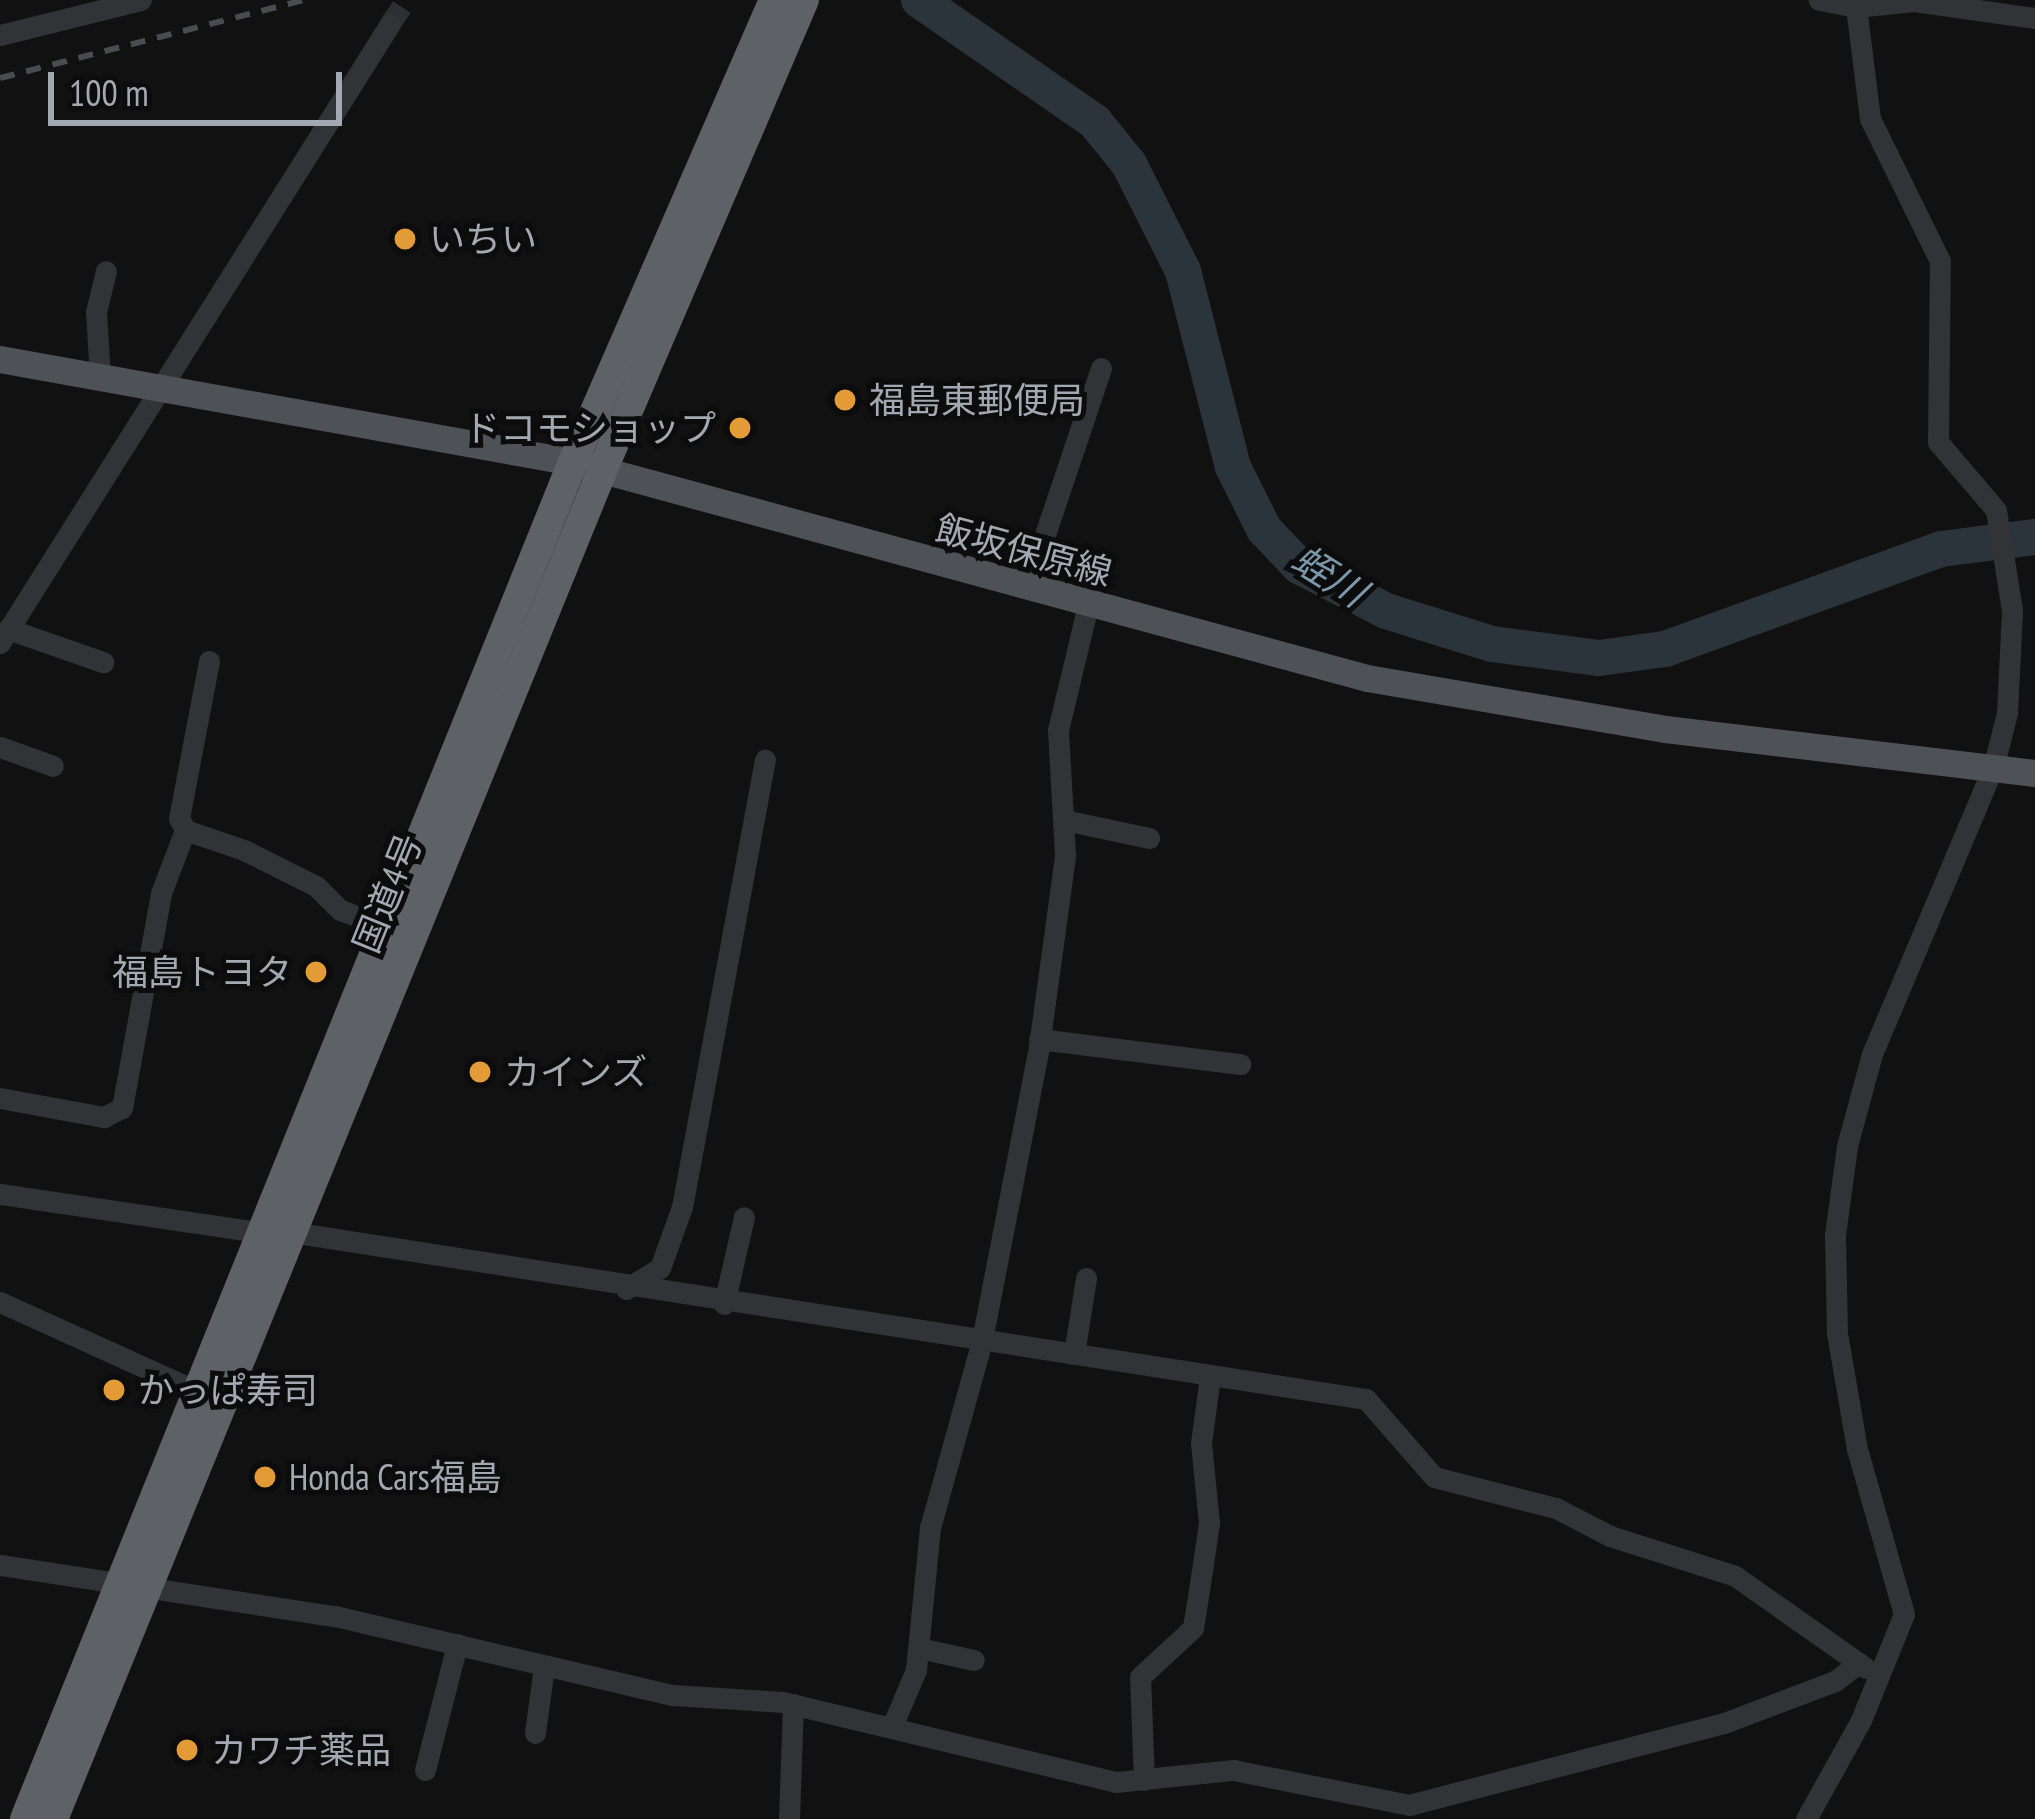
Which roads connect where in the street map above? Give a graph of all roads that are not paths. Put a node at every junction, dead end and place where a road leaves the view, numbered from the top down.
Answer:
1 (141, 0) edge
2 (1819, 0) edge
3 (793, 3) edge
4 (1856, 7) junction
5 (2035, 18) edge
6 (390, 24) tunnel mouth
7 (0, 35) edge
8 (106, 271) dead end
9 (0, 359) edge
10 (1101, 368) dead end
11 (100, 376) junction
12 (158, 386) junction
13 (587, 466) junction
14 (1028, 588) junction
15 (1088, 604) junction
16 (4, 636) edge
17 (103, 662) dead end
18 (209, 662) dead end
19 (0, 747) edge
20 (765, 760) dead end
21 (53, 766) dead end
22 (1993, 768) junction
23 (2035, 773) edge
24 (1064, 820) junction
25 (185, 830) junction
26 (1149, 838) dead end
27 (388, 927) junction
28 (1040, 1040) junction
29 (1240, 1064) dead end
30 (0, 1098) edge
31 (0, 1194) edge
32 (744, 1217) dead end
33 (277, 1233) junction
34 (1086, 1278) dead end
35 (626, 1288) junction
36 (0, 1302) edge
37 (724, 1304) junction
38 (982, 1340) junction
39 (1074, 1354) junction
40 (1210, 1376) junction
41 (198, 1392) junction
42 (0, 1565) edge
43 (132, 1588) junction
44 (457, 1644) junction
45 (919, 1648) junction
46 (974, 1660) dead end
47 (544, 1666) junction
48 (1868, 1669) junction
49 (793, 1704) junction
50 (893, 1724) junction
51 (535, 1733) dead end
52 (425, 1770) dead end
53 (1144, 1780) junction
54 (25, 1819) edge
55 (53, 1819) edge
56 (788, 1819) edge
57 (1806, 1819) edge

1 - 7 street
2 - 4 street
3 - 13 highway, 国道4号
4 - 5 street
4 - 22 street
6 - 12 street
8 - 11 street
9 - 11 main road, 飯坂保原線
10 - 14 street
11 - 12 main road, 飯坂保原線
12 - 13 main road, 飯坂保原線
12 - 16 street
13 - 14 main road, 飯坂保原線
13 - 27 highway, 国道4号
13 - 33 highway, 国道4号
14 - 15 main road, 飯坂保原線
15 - 22 main road, 飯坂保原線
15 - 24 street
16 - 17 street
18 - 25 street
19 - 21 street
20 - 35 street
22 - 23 main road, 飯坂保原線
22 - 48 street
24 - 26 street
24 - 28 street
25 - 27 street
25 - 30 street
27 - 33 highway, 国道4号
28 - 29 street
28 - 38 street
31 - 33 street
32 - 37 street
33 - 35 street
33 - 41 highway, 国道4号
33 - 43 highway, 国道4号
34 - 39 street
35 - 37 street
36 - 41 street
37 - 38 street
38 - 39 street
38 - 45 street
39 - 40 street
40 - 48 street
40 - 53 street
41 - 43 highway, 国道4号
42 - 43 street
43 - 44 street
43 - 54 highway, 国道4号
43 - 55 highway, 国道4号
44 - 47 street
44 - 52 street
45 - 46 street
45 - 50 street
47 - 49 street
47 - 51 street
48 - 53 street
48 - 57 street
49 - 50 street
49 - 56 street
50 - 53 street

